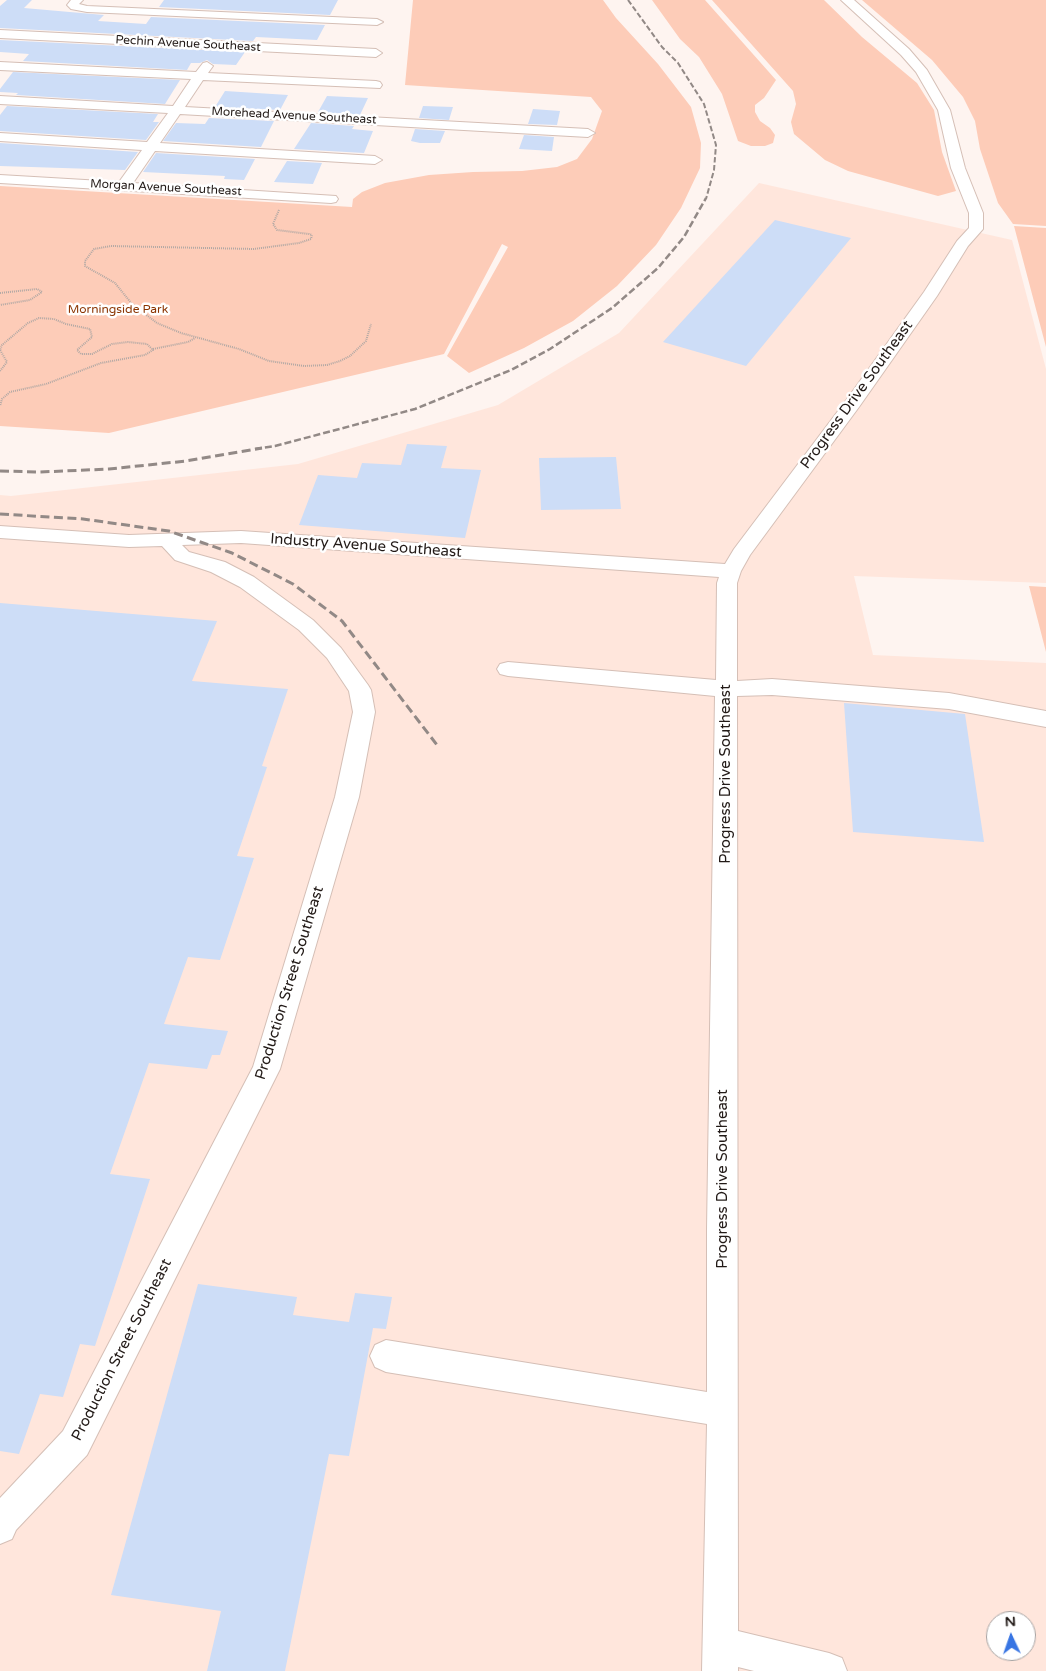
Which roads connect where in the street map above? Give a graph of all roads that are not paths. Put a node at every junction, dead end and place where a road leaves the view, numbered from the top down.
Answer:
1 (77, 0) edge
2 (847, 0) edge
3 (245, 12) junction
4 (377, 22) dead end
5 (0, 34) edge
6 (221, 45) junction
7 (376, 53) dead end
8 (0, 66) edge
9 (200, 76) junction
10 (376, 85) dead end
11 (0, 100) edge
12 (176, 110) junction
13 (588, 133) dead end
14 (0, 137) edge
15 (151, 146) junction
16 (375, 160) dead end
17 (0, 179) edge
18 (124, 185) junction
19 (331, 199) dead end
20 (0, 532) edge
21 (168, 539) junction
22 (731, 571) junction
23 (508, 669) dead end
24 (726, 689) junction
25 (1046, 719) edge
26 (386, 1356) dead end
27 (723, 1411) junction
28 (1, 1522) edge
29 (720, 1658) edge
30 (829, 1671) edge

1 - 3 lane
2 - 22 street, Progress Drive Southeast
3 - 4 lane
3 - 6 street
5 - 6 street, Pechin Avenue Southeast
6 - 7 street, Pechin Avenue Southeast
6 - 9 street
8 - 9 street
9 - 10 street
9 - 12 street
11 - 12 street, Morehead Avenue Southeast
12 - 13 street, Morehead Avenue Southeast
12 - 15 street
14 - 15 street
15 - 16 street
15 - 18 street
17 - 18 street, Morgan Avenue Southeast
18 - 19 street, Morgan Avenue Southeast
20 - 21 street, Industry Avenue Southeast
21 - 22 street, Industry Avenue Southeast
21 - 28 street, Production Street Southeast
22 - 24 street, Progress Drive Southeast
23 - 24 street
24 - 25 street
24 - 27 street, Progress Drive Southeast
26 - 27 street
27 - 29 street, Progress Drive Southeast
29 - 30 street

